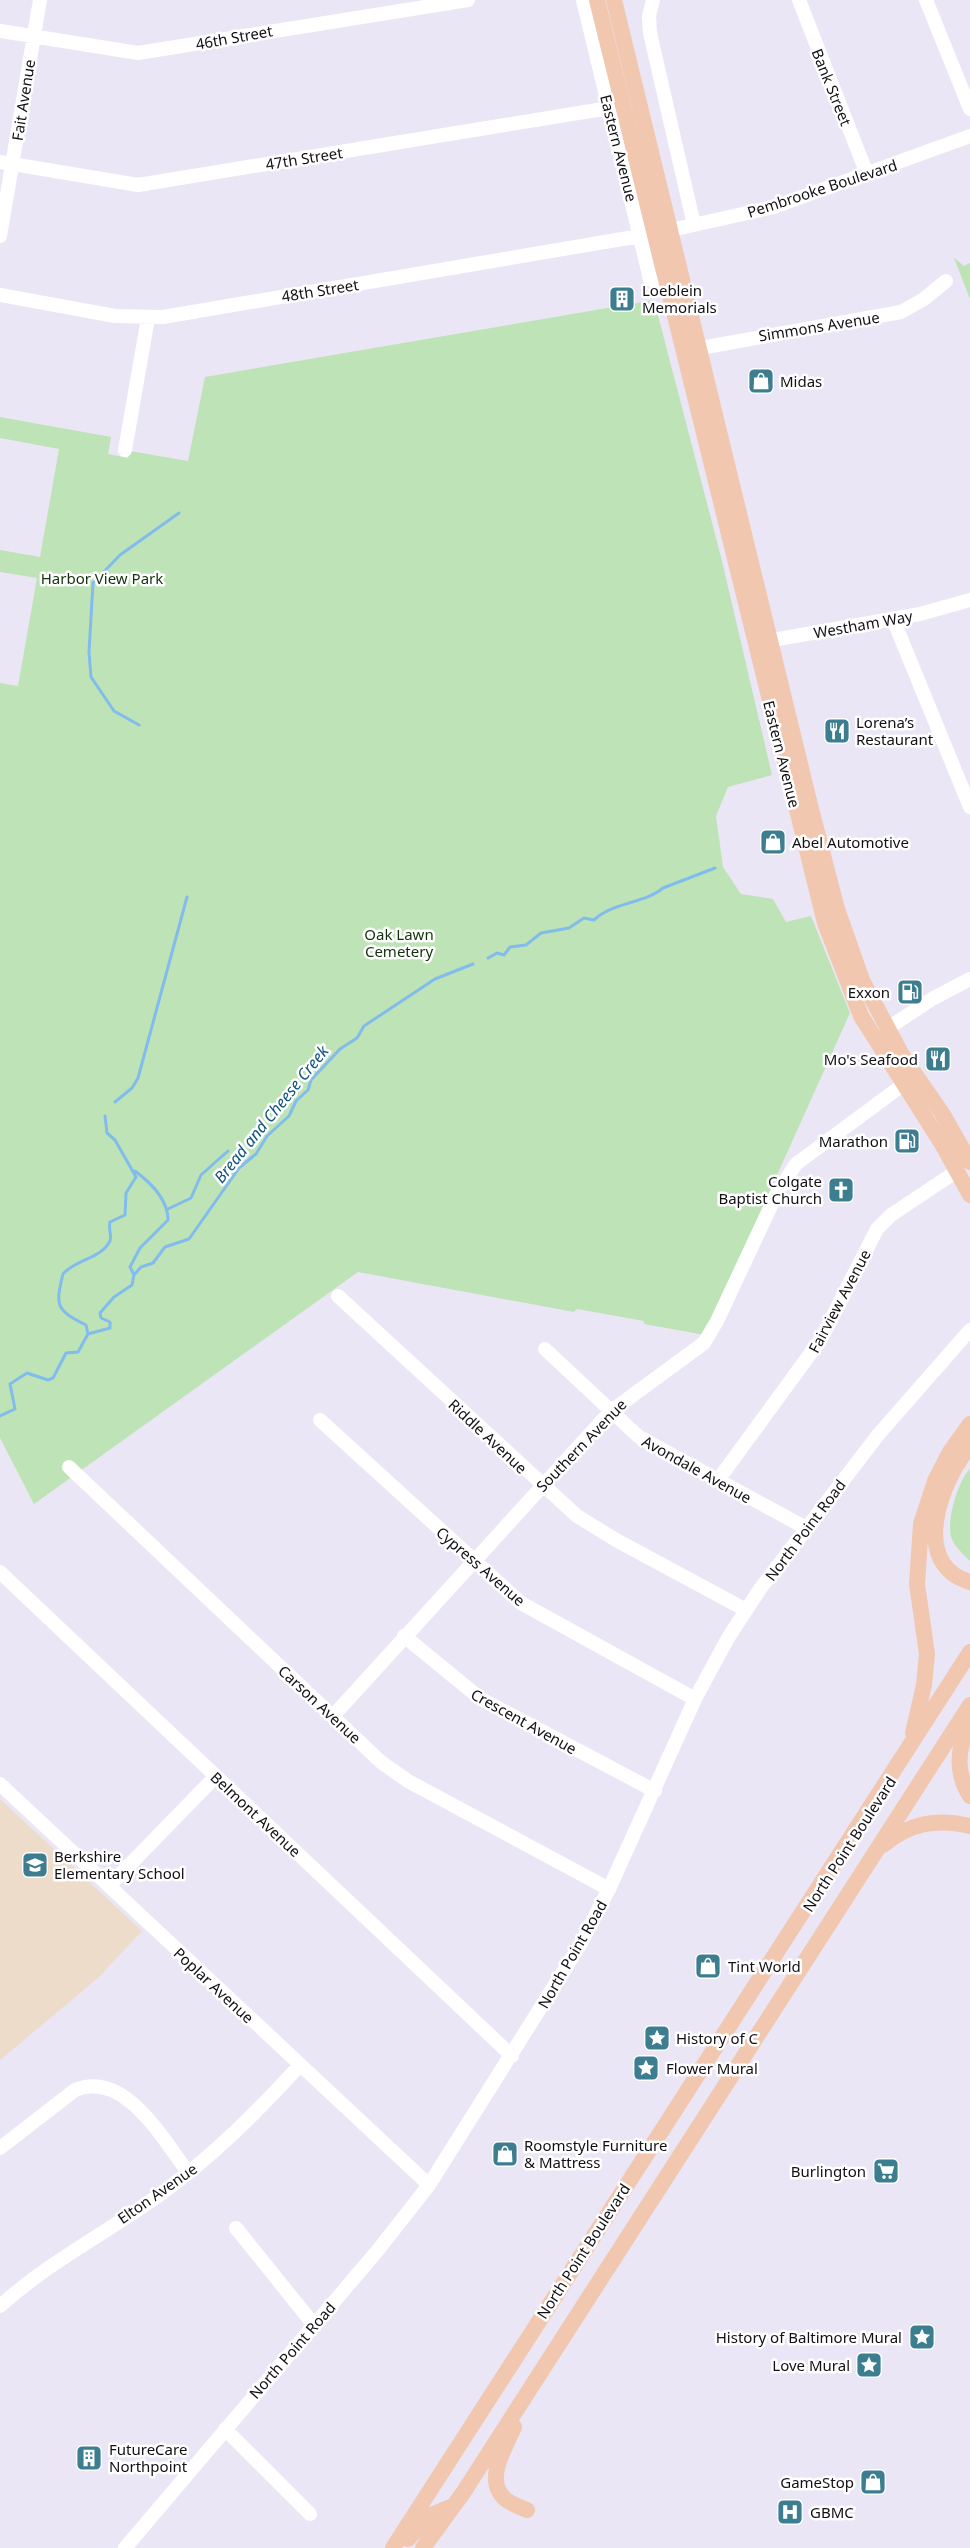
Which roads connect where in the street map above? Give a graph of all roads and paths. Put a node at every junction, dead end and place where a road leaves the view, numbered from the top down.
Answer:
1 (40, 0) edge
2 (468, 0) edge
3 (583, 0) edge
4 (597, 0) edge
5 (614, 0) edge
6 (799, 0) edge
7 (926, 0) edge
8 (652, 1) edge
9 (0, 31) edge
10 (34, 36) junction
11 (609, 108) junction
12 (970, 109) edge
13 (970, 136) edge
14 (6, 163) edge
15 (867, 174) junction
16 (694, 225) junction
17 (671, 230) junction
18 (647, 235) junction
19 (0, 236) edge
20 (946, 281) dead end
21 (675, 283) junction
22 (0, 295) edge
23 (148, 318) junction
24 (692, 350) junction
25 (125, 450) dead end
26 (970, 600) edge
27 (893, 619) junction
28 (763, 641) junction
29 (970, 807) edge
30 (970, 980) edge
31 (880, 1034) junction
32 (909, 1080) junction
33 (942, 1113) junction
34 (970, 1145) edge
35 (964, 1166) edge
36 (970, 1195) edge
37 (338, 1296) dead end
38 (970, 1330) edge
39 (545, 1349) dead end
40 (610, 1412) junction
41 (320, 1420) dead end
42 (970, 1424) edge
43 (970, 1446) edge
44 (69, 1467) dead end
45 (717, 1480) junction
46 (541, 1486) junction
47 (806, 1528) junction
48 (472, 1561) junction
49 (0, 1572) edge
50 (970, 1582) edge
51 (746, 1610) junction
52 (404, 1636) junction
53 (970, 1652) edge
54 (695, 1699) junction
55 (970, 1705) edge
56 (333, 1716) junction
57 (970, 1725) edge
58 (908, 1751) junction
59 (216, 1776) junction
60 (0, 1784) edge
61 (655, 1791) junction
62 (970, 1796) edge
63 (970, 1826) edge
64 (873, 1853) junction
65 (109, 1886) junction
66 (609, 1889) junction
67 (512, 2056) junction
68 (300, 2065) junction
69 (0, 2148) edge
70 (188, 2172) junction
71 (429, 2186) junction
72 (236, 2228) dead end
73 (0, 2306) edge
74 (314, 2325) junction
75 (530, 2387) junction
76 (225, 2429) junction
77 (451, 2507) junction
78 (527, 2510) dead end
79 (310, 2514) dead end
80 (125, 2548) edge
81 (393, 2548) edge
82 (400, 2548) edge
83 (423, 2548) edge

1 - 10 street, Fait Avenue
2 - 10 street, 46th Street
3 - 11 street, Eastern Avenue
4 - 18 main road, Eastern Avenue
5 - 17 main road, Eastern Avenue
6 - 15 street, Bank Street
7 - 12 street
8 - 16 street
9 - 10 street, 46th Street
10 - 14 street, Fait Avenue
11 - 14 street, 47th Street
11 - 18 street, Eastern Avenue
13 - 15 street, Pembrooke Boulevard
14 - 19 street, Fait Avenue
15 - 16 street, Pembrooke Boulevard
16 - 17 street, Pembrooke Boulevard
17 - 18 main road
17 - 21 main road, Eastern Avenue
18 - 21 main road, Eastern Avenue
18 - 23 street, 48th Street
20 - 24 street, Simmons Avenue
21 - 24 main road, Eastern Avenue
22 - 23 street, 48th Street
23 - 25 street
24 - 28 main road, Eastern Avenue
26 - 27 street, Westham Way
27 - 28 street, Westham Way
27 - 29 street
28 - 31 main road, Eastern Avenue
30 - 31 street
31 - 32 main road, Eastern Avenue
32 - 33 main road, Eastern Avenue
32 - 35 main road, Eastern Avenue
32 - 40 street, Southern Avenue
33 - 34 main road
33 - 35 main road, Eastern Avenue
35 - 36 main road, Eastern Avenue
35 - 45 street, Fairview Avenue
37 - 46 street, Riddle Avenue
38 - 47 street, North Point Road
39 - 40 street, Avondale Avenue
40 - 45 street, Avondale Avenue
40 - 46 street, Southern Avenue
41 - 48 street, Cypress Avenue
42 - 58 main road
43 - 50 main road
44 - 56 street, Carson Avenue
45 - 47 street, Avondale Avenue
46 - 48 street, Southern Avenue
46 - 51 street, Riddle Avenue
47 - 51 street, North Point Road
48 - 52 street, Southern Avenue
48 - 54 street, Cypress Avenue
49 - 59 street, Belmont Avenue
51 - 54 street, North Point Road
52 - 56 street, Southern Avenue
52 - 61 street, Crescent Avenue
53 - 58 main road, North Point Boulevard
54 - 61 street, North Point Road
55 - 64 main road, North Point Boulevard
56 - 66 street, Carson Avenue
57 - 62 main road
58 - 81 main road, North Point Boulevard
59 - 65 street
59 - 67 street, Belmont Avenue
60 - 65 street, Poplar Avenue
61 - 66 street, North Point Road
63 - 64 main road
64 - 75 main road, North Point Boulevard
65 - 68 street, Poplar Avenue
66 - 67 street, North Point Road
67 - 71 street, North Point Road
68 - 70 street, Elton Avenue
68 - 71 street, Poplar Avenue
69 - 70 street
70 - 73 street, Elton Avenue
71 - 74 street, North Point Road
72 - 74 street
74 - 76 street, North Point Road
75 - 77 main road, North Point Boulevard
75 - 78 main road
76 - 79 street
76 - 80 street, North Point Road
77 - 82 main road
77 - 83 main road, North Point Boulevard

